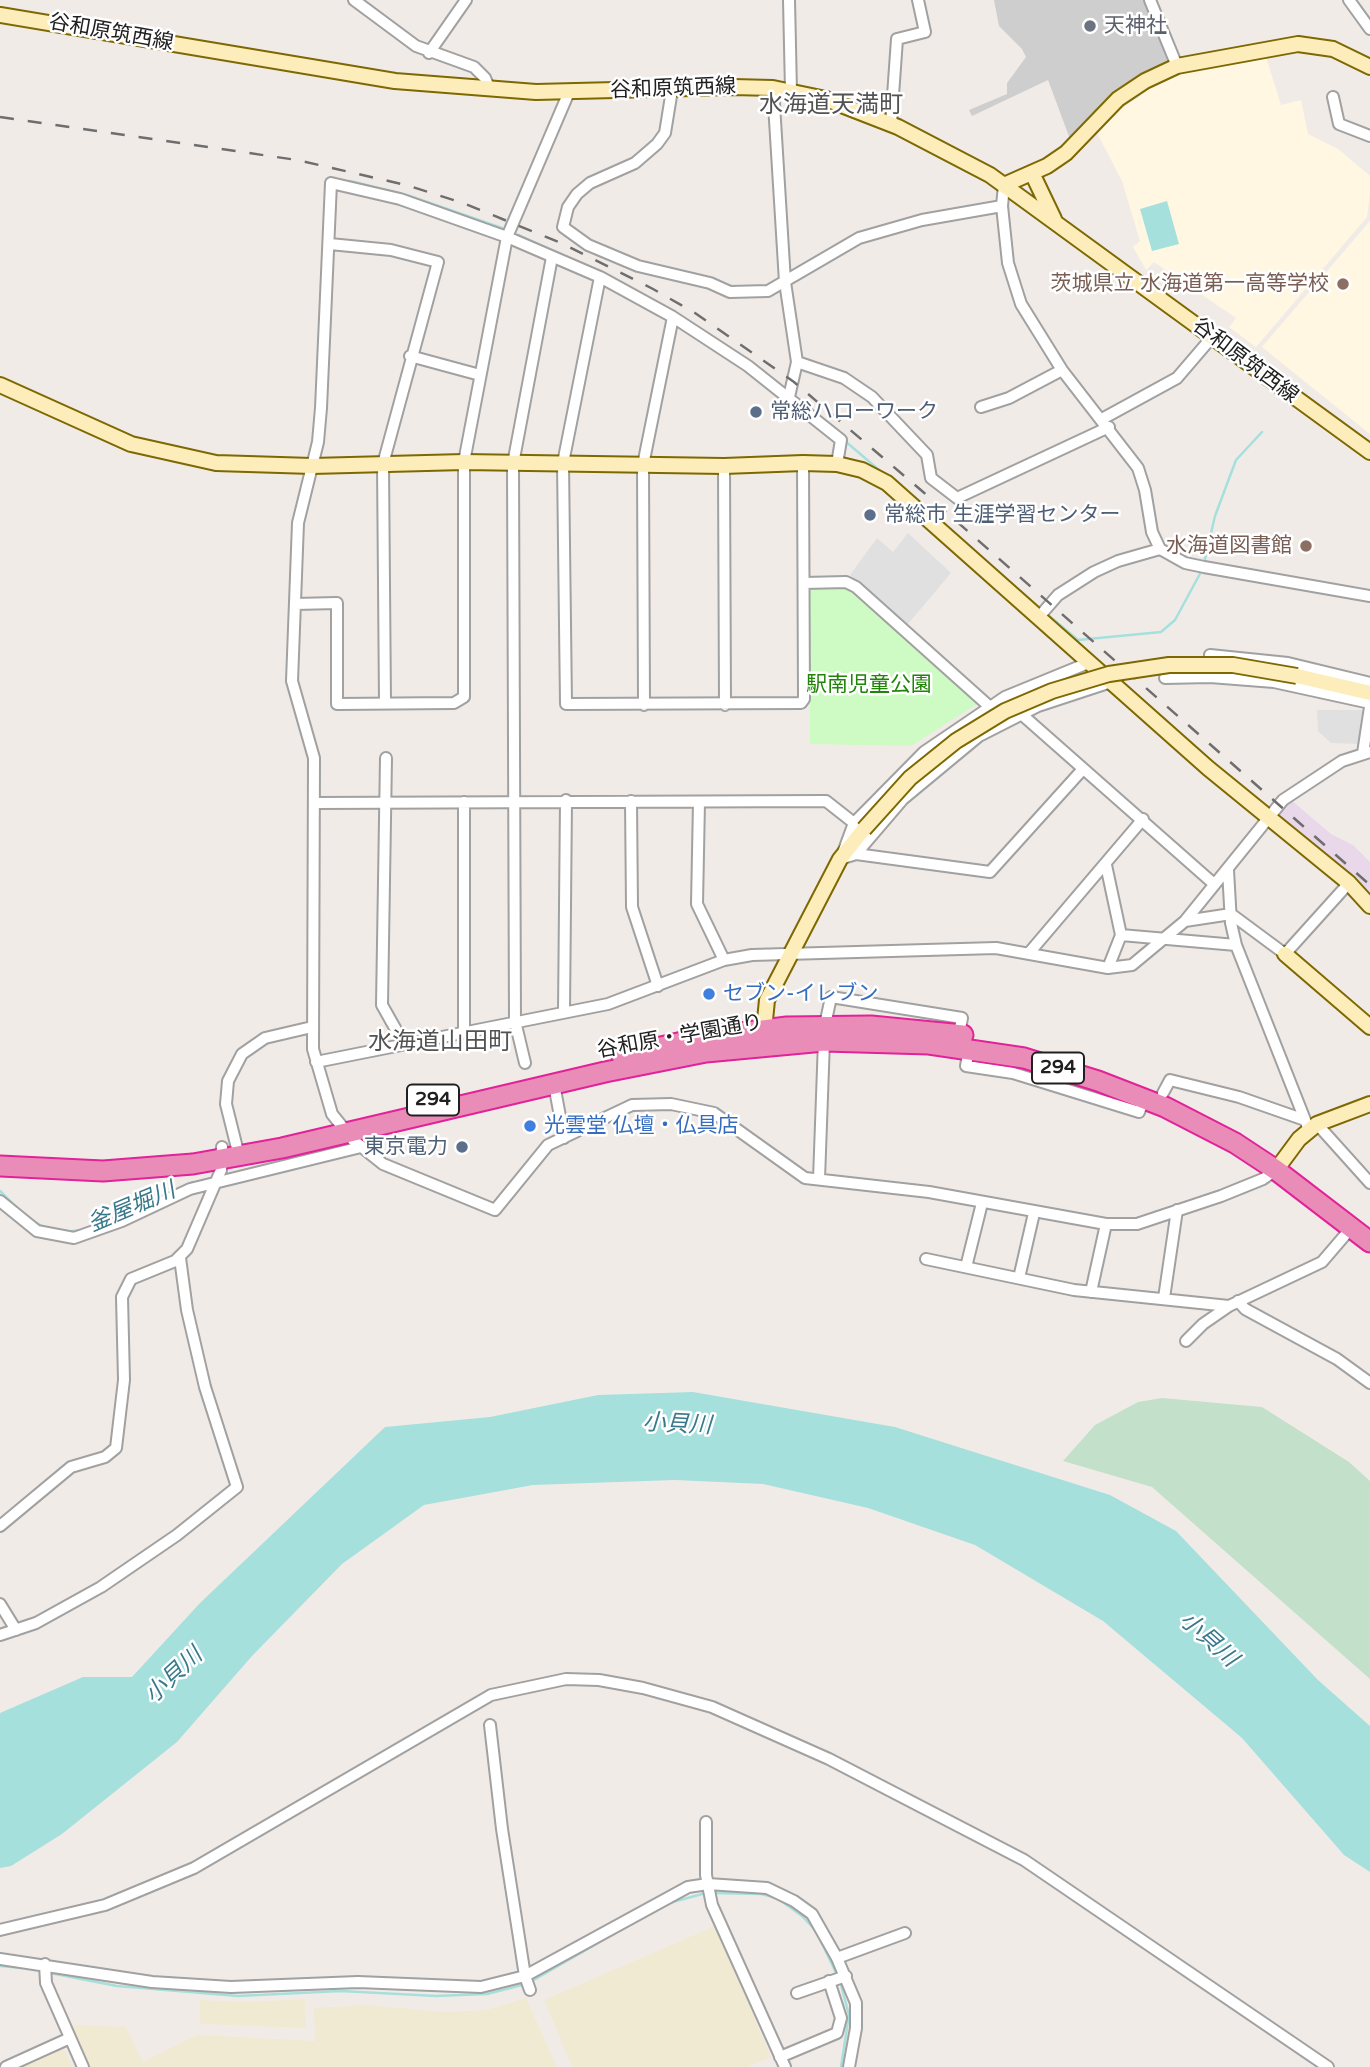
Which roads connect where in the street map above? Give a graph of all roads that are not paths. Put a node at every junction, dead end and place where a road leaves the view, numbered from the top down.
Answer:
1 (354, 0) edge
2 (466, 0) edge
3 (789, 0) edge
4 (918, 0) edge
5 (1150, 0) edge
6 (1349, 0) edge
7 (0, 15) edge
8 (1370, 29) edge
9 (429, 53) junction
10 (1177, 66) junction
11 (1370, 67) edge
12 (772, 88) junction
13 (490, 90) junction
14 (672, 90) junction
15 (791, 91) junction
16 (569, 92) junction
17 (1333, 97) dead end
18 (891, 124) junction
19 (1370, 136) edge
20 (1032, 173) junction
21 (1004, 185) junction
22 (1002, 206) junction
23 (1057, 224) junction
24 (507, 237) junction
25 (330, 244) junction
26 (552, 257) junction
27 (600, 277) junction
28 (785, 282) junction
29 (673, 317) junction
30 (1213, 336) junction
31 (410, 356) junction
32 (797, 362) junction
33 (1062, 370) junction
34 (480, 376) junction
35 (0, 385) edge
36 (789, 397) junction
37 (981, 407) dead end
38 (1106, 423) junction
39 (1370, 452) edge
40 (464, 462) junction
41 (563, 463) junction
42 (803, 463) junction
43 (383, 464) junction
44 (513, 464) junction
45 (837, 464) junction
46 (643, 465) junction
47 (312, 466) junction
48 (724, 466) junction
49 (1160, 549) junction
50 (804, 583) junction
51 (1370, 596) edge
52 (295, 604) junction
53 (1038, 618) junction
54 (1088, 663) junction
55 (1210, 677) junction
56 (1164, 678) dead end
57 (1111, 682) junction
58 (1370, 683) edge
59 (1370, 693) edge
60 (385, 703) junction
61 (645, 705) junction
62 (725, 705) junction
63 (994, 705) junction
64 (1370, 705) edge
65 (1023, 713) junction
66 (1367, 753) edge
67 (386, 758) dead end
68 (1083, 768) junction
69 (566, 800) junction
70 (514, 801) junction
71 (631, 801) junction
72 (385, 802) junction
73 (464, 802) junction
74 (699, 802) junction
75 (314, 803) junction
76 (1267, 818) junction
77 (1143, 819) junction
78 (859, 826) junction
79 (856, 853) junction
80 (840, 859) junction
81 (1106, 865) junction
82 (1228, 870) junction
83 (1349, 883) junction
84 (1214, 884) junction
85 (1370, 906) edge
86 (1231, 914) junction
87 (1185, 921) junction
88 (1121, 935) junction
89 (1169, 937) junction
90 (1236, 945) junction
91 (790, 953) junction
92 (1029, 953) junction
93 (1284, 954) junction
94 (724, 960) junction
95 (1108, 968) junction
96 (658, 986) junction
97 (564, 1012) junction
98 (515, 1021) junction
99 (312, 1027) junction
100 (1370, 1027) edge
101 (464, 1031) junction
102 (824, 1033) junction
103 (763, 1037) junction
104 (964, 1042) junction
105 (404, 1044) junction
106 (316, 1062) junction
107 (524, 1063) dead end
108 (1065, 1072) junction
109 (554, 1084) junction
110 (1154, 1096) junction
111 (1370, 1104) edge
112 (1309, 1124) junction
113 (342, 1127) junction
114 (564, 1138) junction
115 (361, 1147) junction
116 (230, 1152) junction
117 (0, 1153) edge
118 (1280, 1164) junction
119 (0, 1166) edge
120 (819, 1179) junction
121 (216, 1181) junction
122 (1370, 1183) edge
123 (0, 1200) edge
124 (982, 1203) junction
125 (1177, 1210) junction
126 (1034, 1213) junction
127 (1106, 1224) junction
128 (1361, 1227) edge
129 (1370, 1242) edge
130 (180, 1258) junction
131 (926, 1259) dead end
132 (966, 1266) junction
133 (1019, 1278) junction
134 (1091, 1292) junction
135 (1164, 1298) junction
136 (1234, 1303) junction
137 (1186, 1341) dead end
138 (1370, 1383) edge
139 (0, 1526) edge
140 (0, 1604) edge
141 (16, 1630) junction
142 (0, 1635) edge
143 (490, 1725) dead end
144 (706, 1822) dead end
145 (709, 1890) junction
146 (0, 1930) edge
147 (905, 1933) dead end
148 (837, 1958) junction
149 (0, 1959) edge
150 (45, 1964) junction
151 (845, 1977) junction
152 (831, 1981) junction
153 (528, 1984) junction
154 (797, 1993) dead end
155 (70, 2038) junction
156 (783, 2062) edge
157 (6, 2067) edge
158 (83, 2067) edge
159 (849, 2067) edge
160 (1328, 2067) edge

1 - 9 street
2 - 9 street
3 - 15 street
4 - 18 street
5 - 10 street
6 - 8 street
7 - 13 street, 谷和原筑西線
9 - 13 street
10 - 11 street
10 - 20 street
12 - 14 street, 谷和原筑西線
12 - 15 street, 谷和原筑西線
12 - 28 street
13 - 16 street, 谷和原筑西線
14 - 16 street, 谷和原筑西線
14 - 28 street
15 - 18 street, 谷和原筑西線
16 - 24 street
17 - 19 street
18 - 21 street, 谷和原筑西線
20 - 21 street
20 - 23 street
21 - 22 street
21 - 23 street, 谷和原筑西線
22 - 28 street
22 - 33 street
23 - 30 street, 谷和原筑西線
24 - 25 street
24 - 26 street
24 - 34 street
25 - 31 street
25 - 47 street
26 - 27 street
26 - 44 street
27 - 29 street
27 - 41 street
28 - 32 street
29 - 36 street
29 - 46 street
30 - 38 street
30 - 39 street, 谷和原筑西線
31 - 34 street
31 - 43 street
32 - 36 street
32 - 38 street
33 - 37 street
33 - 38 street
34 - 40 street
35 - 47 street
36 - 45 street
38 - 49 street
40 - 43 street
40 - 44 street
40 - 60 street
41 - 44 street
41 - 46 street
41 - 61 street
42 - 45 street
42 - 48 street
42 - 50 street
43 - 47 street
43 - 60 street
44 - 70 street
45 - 53 street
46 - 48 street
46 - 61 street
47 - 52 street
48 - 62 street
49 - 51 street
49 - 53 street
50 - 62 street
50 - 63 street
52 - 60 street
52 - 75 street
53 - 54 street
54 - 57 street
54 - 63 street
55 - 56 street
55 - 58 street
55 - 64 street
57 - 65 street
57 - 76 street
59 - 78 street, bridge
61 - 62 street
63 - 65 street
63 - 78 street
64 - 66 street
65 - 68 street
65 - 79 street
66 - 76 street
67 - 72 street
68 - 77 street
68 - 79 street
69 - 70 street
69 - 71 street
69 - 97 street
70 - 73 street
70 - 98 street
71 - 74 street
71 - 96 street
72 - 73 street
72 - 75 street
72 - 105 street
73 - 101 street
74 - 78 street
74 - 94 street
75 - 99 street
76 - 82 street
76 - 83 street
77 - 81 street
77 - 84 street
78 - 80 street
79 - 80 street
80 - 91 street
81 - 88 street
81 - 92 street
82 - 84 street
82 - 86 street
83 - 85 street
83 - 93 street
84 - 87 street
86 - 87 street
86 - 90 street
86 - 93 street
87 - 89 street
88 - 89 street
88 - 95 street
89 - 90 street
89 - 95 street
90 - 112 street
91 - 92 street
91 - 94 street
91 - 103 street
92 - 95 street
93 - 100 street
94 - 96 street
96 - 97 street
97 - 98 street
98 - 101 street
98 - 107 street
99 - 106 street
99 - 116 street
101 - 105 street
102 - 103 highway, 谷和原・学園通り / 294
102 - 104 highway, 谷和原・学園通り / 294
102 - 104 street
102 - 120 street
103 - 109 highway, 谷和原・学園通り / 294
103 - 113 highway, 谷和原・学園通り / 294
104 - 108 highway, 谷和原・学園通り / 294
104 - 108 street
105 - 106 street
106 - 113 street
108 - 110 highway, 谷和原・学園通り / 294
108 - 110 street
109 - 113 highway, 谷和原・学園通り / 294
109 - 114 street
110 - 112 street
110 - 118 highway, 谷和原・学園通り / 294
111 - 112 street
112 - 118 street
112 - 122 street
113 - 115 street
113 - 116 highway, 谷和原・学園通り / 294
114 - 115 street
114 - 120 street
115 - 121 street
116 - 117 highway, 谷和原・学園通り / 294
116 - 119 highway, 谷和原・学園通り / 294
116 - 121 street
118 - 125 street
118 - 128 highway, 谷和原・学園通り / 294
120 - 124 street
121 - 123 street
121 - 130 street
124 - 126 street
124 - 132 street
125 - 127 street
125 - 135 street
126 - 127 street
126 - 133 street
127 - 134 street
128 - 129 highway, 谷和原・学園通り / 294
128 - 136 street
130 - 139 street
130 - 141 street
131 - 132 street
132 - 133 street
133 - 134 street
134 - 135 street
135 - 136 street
136 - 137 street
136 - 138 street
140 - 141 street
141 - 142 street
143 - 153 street
144 - 145 street
145 - 148 street
145 - 153 street
145 - 156 street
146 - 160 street
147 - 148 street
148 - 151 street
149 - 150 street
150 - 153 street
150 - 155 street
151 - 152 street
151 - 159 street
152 - 154 street
152 - 156 street
155 - 157 street
155 - 158 street

